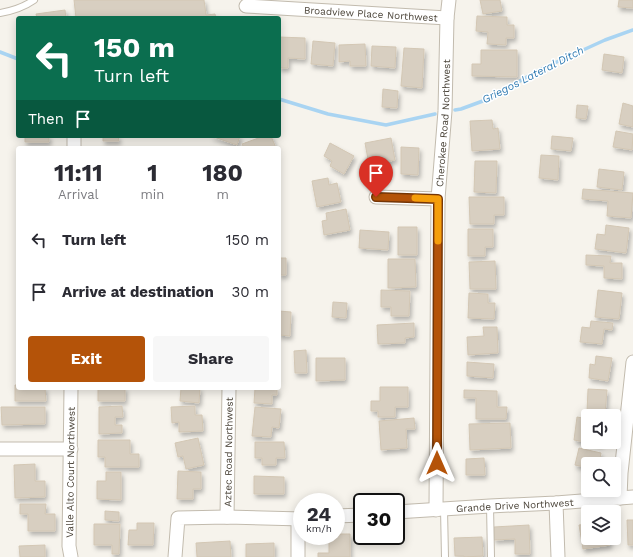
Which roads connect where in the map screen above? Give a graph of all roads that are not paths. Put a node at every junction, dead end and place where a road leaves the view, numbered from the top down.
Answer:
1 (34, 0) edge
2 (449, 0) edge
3 (246, 6) dead end
4 (0, 13) edge
5 (447, 18) junction
6 (376, 197) dead end
7 (438, 199) junction
8 (633, 362) edge
9 (72, 390) edge
10 (229, 390) edge
11 (0, 449) edge
12 (71, 449) junction
13 (620, 498) junction
14 (633, 498) edge
15 (556, 503) junction
16 (490, 506) junction
17 (440, 510) junction
18 (405, 512) edge
19 (227, 517) junction
20 (293, 519) edge
21 (299, 545) edge
22 (71, 557) edge
23 (175, 557) edge
24 (298, 557) edge
25 (445, 557) edge
26 (491, 557) edge
27 (558, 557) edge

1 - 4 lane
2 - 5 street, Cherokee Road Northwest
3 - 5 street, Broadview Place Northwest
5 - 7 street, Cherokee Road Northwest
6 - 7 street
7 - 17 street, Cherokee Road Northwest
8 - 13 street
9 - 12 street, Valle Alto Court Northwest
10 - 19 street, Aztec Road Northwest
11 - 12 street
12 - 22 street, Valle Alto Court Northwest
13 - 14 street, Grande Drive Northwest
13 - 15 street, Grande Drive Northwest
15 - 16 street, Grande Drive Northwest
15 - 27 street
16 - 17 street, Grande Drive Northwest
16 - 26 lane
17 - 18 street, Grande Drive Northwest
17 - 25 lane
19 - 20 street
19 - 23 street
21 - 24 street

